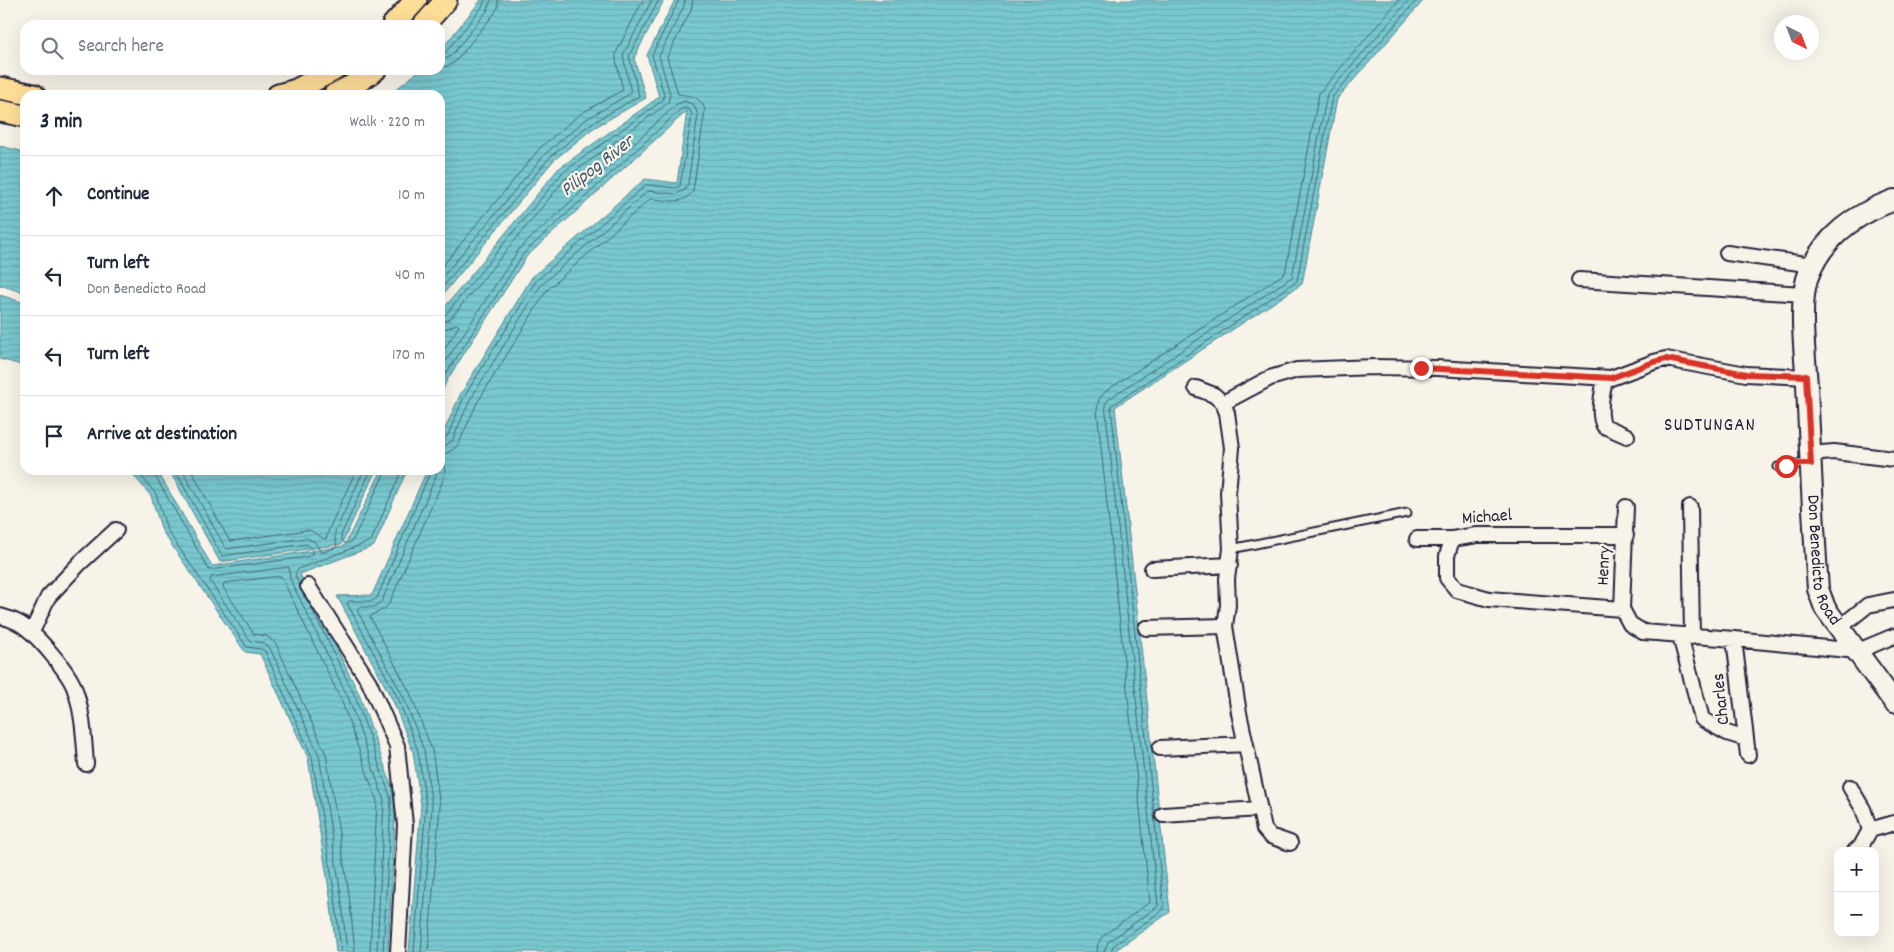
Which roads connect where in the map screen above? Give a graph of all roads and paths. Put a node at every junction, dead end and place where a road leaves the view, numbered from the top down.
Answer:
1 (416, 0) edge
2 (446, 0) edge
3 (398, 20) edge
4 (428, 20) edge
5 (324, 75) edge
6 (368, 75) edge
7 (0, 88) edge
8 (296, 90) edge
9 (344, 90) edge
10 (20, 92) edge
11 (0, 111) edge
12 (20, 115) edge
13 (1894, 200) edge
14 (1727, 253) dead end
15 (1813, 265) junction
16 (1579, 280) dead end
17 (1804, 294) junction
18 (1806, 376) junction
19 (1605, 378) junction
20 (1196, 388) dead end
21 (1223, 403) junction
22 (1627, 436) dead end
23 (1810, 459) junction
24 (1894, 459) edge
25 (1778, 467) dead end
26 (1626, 507) dead end
27 (1690, 507) dead end
28 (1407, 513) dead end
29 (116, 530) dead end
30 (1626, 534) junction
31 (1417, 539) dead end
32 (1452, 540) junction
33 (1231, 549) junction
34 (1230, 565) junction
35 (1152, 569) dead end
36 (308, 586) dead end
37 (1894, 600) edge
38 (1622, 609) junction
39 (0, 616) edge
40 (1225, 626) junction
41 (1146, 628) dead end
42 (1839, 628) junction
43 (32, 632) junction
44 (1686, 636) junction
45 (1894, 636) edge
46 (1734, 639) junction
47 (1858, 651) junction
48 (1894, 702) edge
49 (1746, 739) junction
50 (1246, 744) junction
51 (1160, 748) dead end
52 (1748, 755) dead end
53 (86, 764) dead end
54 (1850, 787) dead end
55 (1260, 809) junction
56 (1163, 815) dead end
57 (1894, 823) edge
58 (1870, 830) junction
59 (1290, 843) dead end
60 (1860, 847) edge
61 (398, 952) edge

1 - 3 main road
2 - 4 main road
5 - 8 main road
6 - 9 main road
7 - 10 main road
11 - 12 main road
13 - 15 street, Don Benedicto Road
14 - 15 street
15 - 17 street, Don Benedicto Road
16 - 17 street
17 - 18 street, Don Benedicto Road
18 - 19 street
18 - 23 street, Don Benedicto Road
19 - 21 street
19 - 22 street
20 - 21 street
21 - 33 street
23 - 24 street
23 - 25 lane
23 - 42 street, Don Benedicto Road
26 - 30 street, Henry
27 - 44 street
28 - 33 lane
29 - 43 street
30 - 32 street, Michael
30 - 38 street, Henry
31 - 32 street
32 - 38 street, Michael
33 - 34 street
34 - 35 street
34 - 40 street
36 - 61 street
37 - 42 street
38 - 44 street, Henry
39 - 43 street
40 - 41 street
40 - 50 street
42 - 47 street, Don Benedicto Road
43 - 53 street
44 - 46 street
44 - 49 street
45 - 47 street
46 - 47 street
46 - 49 street, Charles
47 - 48 street, Don Benedicto Road
49 - 52 street, Charles
50 - 51 street
50 - 55 street
54 - 58 street
55 - 56 street
55 - 59 street
57 - 58 street
58 - 60 street

